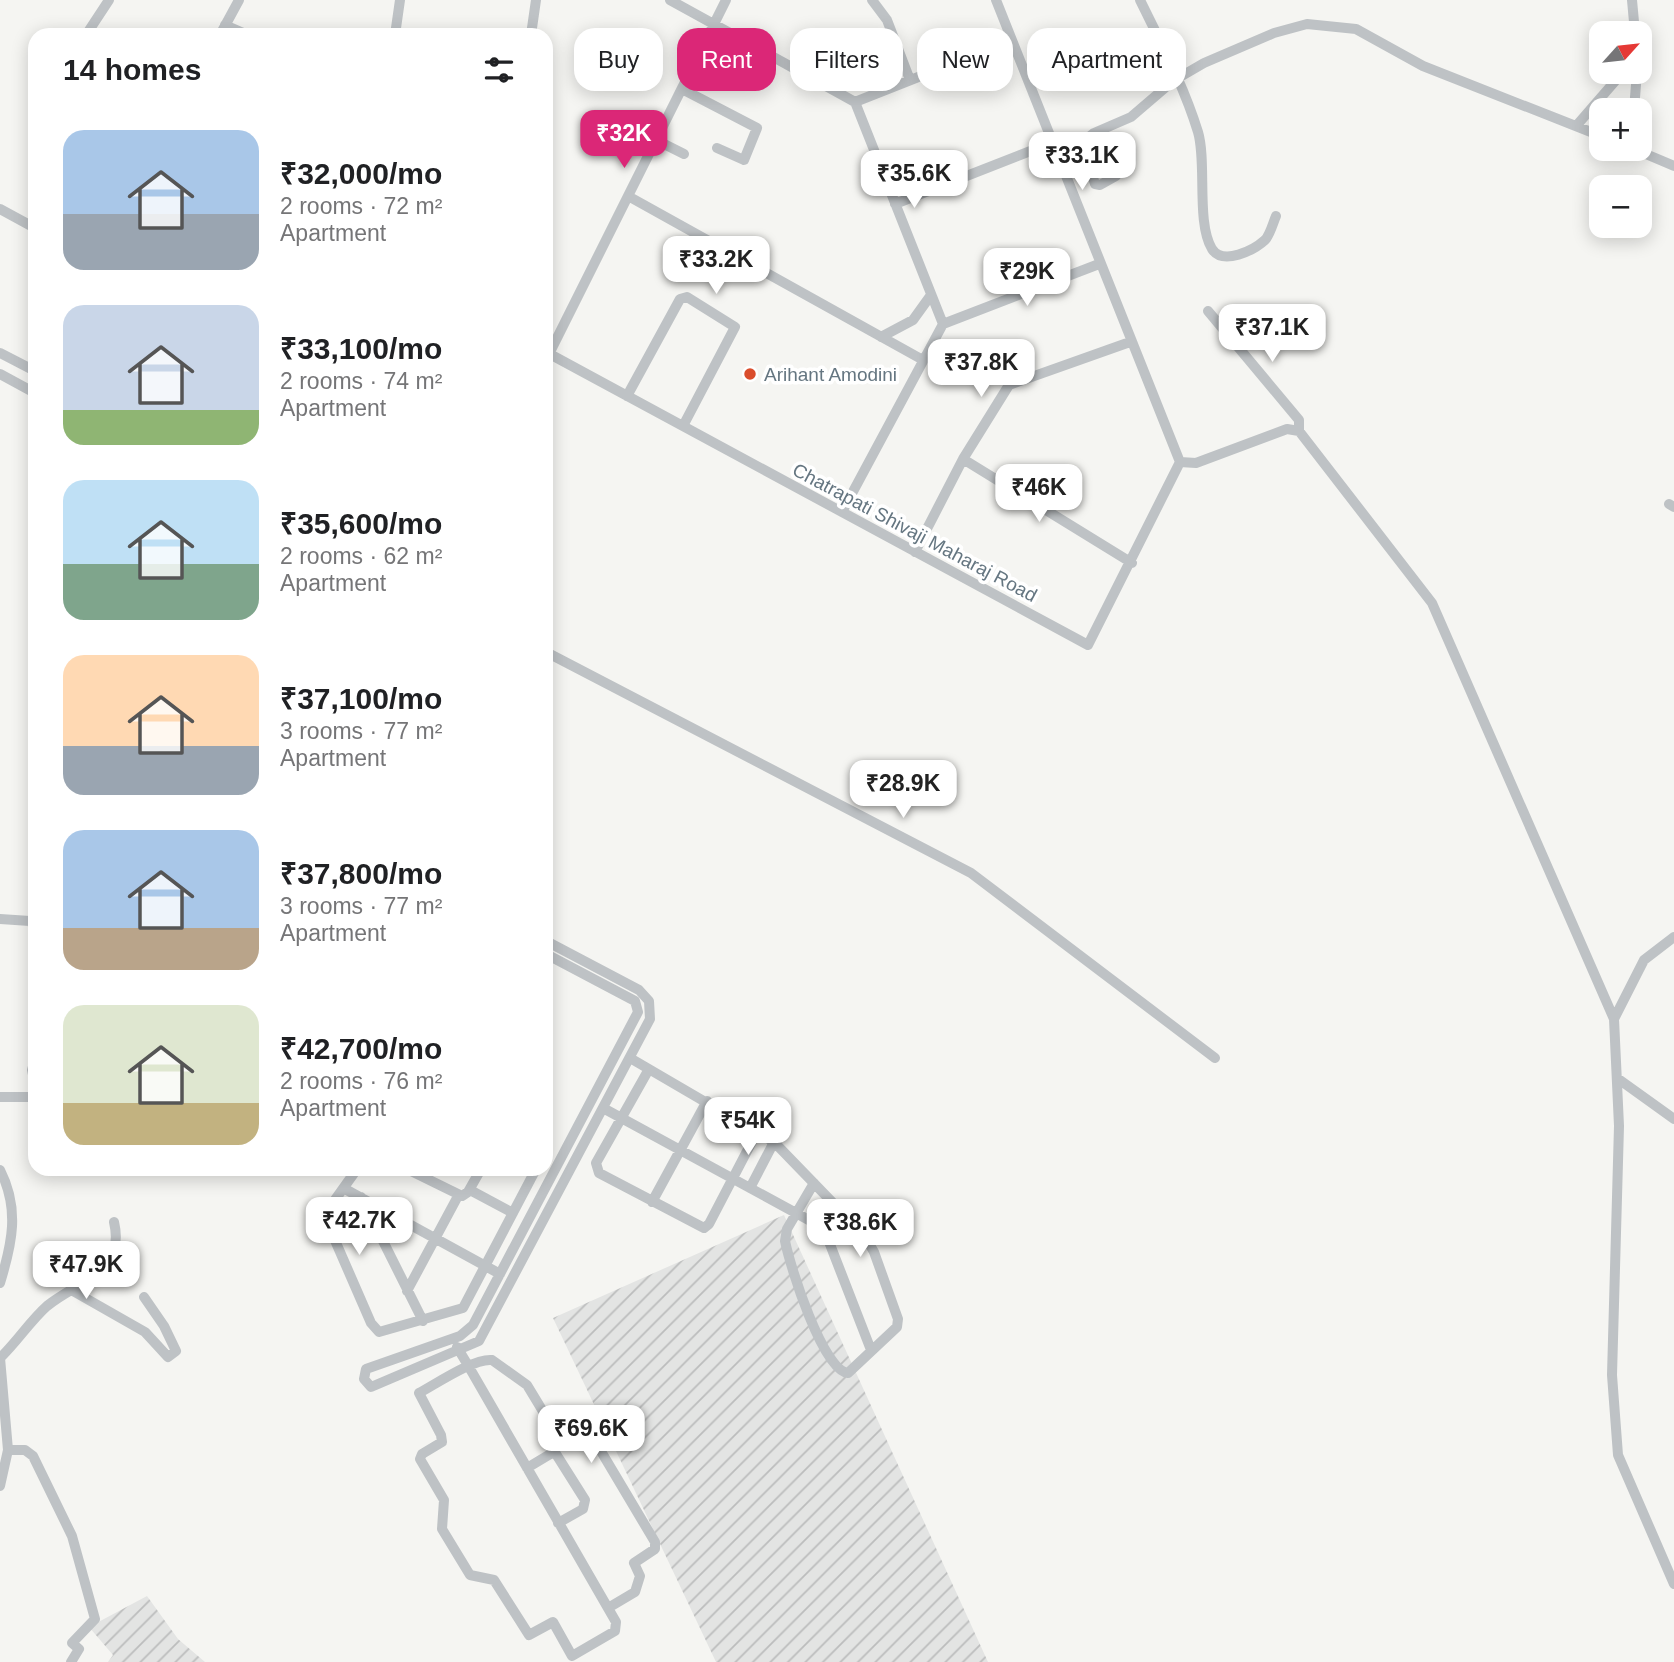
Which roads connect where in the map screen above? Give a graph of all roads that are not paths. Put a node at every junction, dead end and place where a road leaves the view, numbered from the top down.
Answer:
1 (109, 0) edge
2 (239, 0) edge
3 (400, 0) edge
4 (536, 0) edge
5 (670, 0) edge
6 (726, 0) edge
7 (872, 0) edge
8 (996, 0) edge
9 (1140, 0) edge
10 (1632, 0) edge
11 (1634, 21) edge
12 (714, 23) junction
13 (91, 28) edge
14 (224, 28) edge
15 (396, 28) edge
16 (532, 28) edge
17 (712, 28) edge
18 (1007, 28) edge
19 (1154, 28) edge
20 (1013, 43) edge
21 (1186, 73) edge
22 (917, 77) edge
23 (910, 80) junction
24 (1613, 84) edge
25 (681, 91) edge
26 (686, 91) edge
27 (1162, 91) edge
28 (1183, 91) edge
29 (855, 102) junction
30 (1577, 125) junction
31 (1589, 130) edge
32 (656, 140) junction
33 (1082, 142) junction
34 (1051, 143) junction
35 (717, 148) dead end
36 (684, 154) dead end
37 (1652, 157) edge
38 (1058, 162) junction
39 (1674, 166) edge
40 (1116, 176) dead end
41 (628, 197) junction
42 (895, 204) junction
43 (0, 209) edge
44 (1276, 216) dead end
45 (28, 224) edge
46 (1099, 264) junction
47 (931, 295) junction
48 (1208, 311) dead end
49 (943, 324) junction
50 (881, 337) junction
51 (1130, 342) junction
52 (553, 343) edge
53 (0, 353) edge
54 (553, 356) edge
55 (923, 360) junction
56 (28, 367) edge
57 (0, 374) edge
58 (28, 389) edge
59 (627, 396) junction
60 (682, 426) junction
61 (1299, 431) junction
62 (963, 459) junction
63 (1180, 462) junction
64 (842, 512) junction
65 (915, 552) junction
66 (1132, 563) junction
67 (553, 656) edge
68 (0, 919) edge
69 (28, 921) edge
70 (1674, 937) edge
71 (553, 945) edge
72 (553, 958) edge
73 (644, 1004) junction
74 (1614, 1019) junction
75 (630, 1058) junction
76 (1215, 1058) dead end
77 (649, 1069) junction
78 (1617, 1078) junction
79 (0, 1097) edge
80 (28, 1097) edge
81 (707, 1101) junction
82 (603, 1108) junction
83 (621, 1118) junction
84 (1674, 1119) edge
85 (758, 1130) junction
86 (774, 1142) junction
87 (681, 1151) junction
88 (553, 1164) edge
89 (553, 1168) edge
90 (0, 1170) edge
91 (353, 1176) edge
92 (421, 1176) edge
93 (477, 1176) edge
94 (532, 1176) edge
95 (547, 1176) edge
96 (567, 1176) junction
97 (733, 1179) junction
98 (814, 1183) junction
99 (750, 1188) junction
100 (345, 1189) junction
101 (470, 1190) junction
102 (457, 1196) junction
103 (361, 1197) junction
104 (652, 1202) junction
105 (797, 1211) junction
106 (513, 1213) junction
107 (114, 1222) dead end
108 (435, 1238) junction
109 (485, 1266) junction
110 (500, 1274) junction
111 (0, 1283) edge
112 (73, 1291) junction
113 (407, 1291) junction
114 (144, 1297) dead end
115 (423, 1321) junction
116 (453, 1338) junction
117 (872, 1350) junction
118 (460, 1351) junction
119 (0, 1358) edge
120 (389, 1360) junction
121 (469, 1367) junction
122 (397, 1377) junction
123 (8, 1450) junction
124 (527, 1468) junction
125 (0, 1486) edge
126 (558, 1522) junction
127 (1674, 1584) edge
128 (608, 1608) junction
129 (71, 1662) edge

1 - 13 street
2 - 14 street
3 - 15 street
4 - 16 street
5 - 12 street
6 - 12 street
7 - 23 street
8 - 18 street
9 - 19 street
10 - 11 street
12 - 17 street
12 - 29 street
20 - 34 street
21 - 30 street
22 - 23 street
23 - 29 street
24 - 30 street
25 - 32 street
26 - 35 street
27 - 33 street
28 - 44 street
29 - 42 street
30 - 31 street
32 - 36 street
32 - 41 street
33 - 38 street
33 - 40 street
34 - 38 street
34 - 42 street
37 - 39 street
38 - 46 street
41 - 50 street
41 - 52 street
42 - 47 street
43 - 45 street
46 - 49 street
46 - 51 street
47 - 49 street
47 - 50 street
48 - 61 street
49 - 55 street
50 - 55 street
51 - 62 street
51 - 63 street
53 - 56 street
54 - 59 street, Chatrapati Shivaji Maharaj Road
55 - 64 street
57 - 58 street
59 - 60 street, Chatrapati Shivaji Maharaj Road
59 - 60 street
60 - 64 street, Chatrapati Shivaji Maharaj Road
61 - 63 street
61 - 74 street
62 - 65 street
62 - 66 street
63 - 66 street, Chatrapati Shivaji Maharaj Road
64 - 65 street, Chatrapati Shivaji Maharaj Road
65 - 66 street, Chatrapati Shivaji Maharaj Road
67 - 76 street
68 - 69 street
70 - 74 street
71 - 73 street
72 - 73 street
73 - 75 street
73 - 88 street
74 - 78 street
75 - 77 street
75 - 82 street
77 - 81 street
77 - 83 street
78 - 84 street
78 - 127 street
79 - 80 street
81 - 85 street
81 - 87 street
82 - 83 street
82 - 96 street
83 - 87 street
83 - 104 street
85 - 86 street
85 - 97 street
86 - 98 street
86 - 99 street
87 - 97 street
87 - 104 street
89 - 96 street
90 - 111 street
91 - 100 street
92 - 102 street
93 - 101 street
94 - 106 street
95 - 110 street
96 - 118 street
97 - 99 street
97 - 104 street
98 - 105 street
98 - 117 street
99 - 105 street
100 - 103 street
100 - 115 street
101 - 102 street
101 - 106 street
102 - 108 street
103 - 108 street
103 - 113 street
105 - 117 street
105 - 117 street
106 - 109 street
107 - 112 street
108 - 109 street
108 - 113 street
109 - 110 street
109 - 115 street
110 - 116 street
112 - 114 street
112 - 119 street
113 - 115 street
116 - 118 street
116 - 120 street
118 - 121 street
118 - 122 street
119 - 123 street
120 - 122 street
120 - 122 street
121 - 124 street
121 - 128 street
121 - 128 street
123 - 125 street
123 - 129 street
124 - 126 street
124 - 126 street
126 - 128 street

